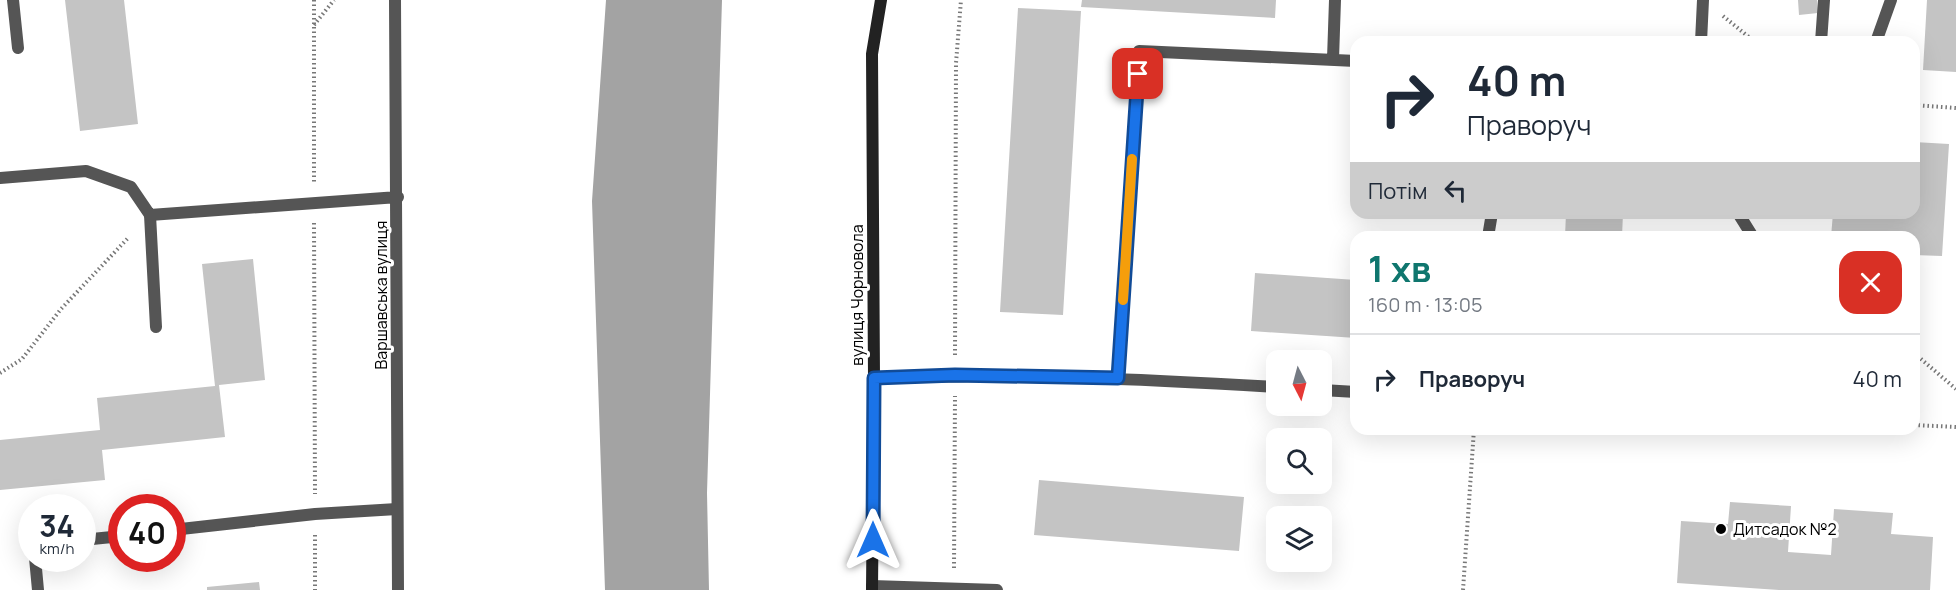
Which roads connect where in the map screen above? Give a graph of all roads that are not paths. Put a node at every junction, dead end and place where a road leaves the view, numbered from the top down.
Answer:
1 (13, 0) edge
2 (395, 0) edge
3 (881, 0) edge
4 (1335, 0) edge
5 (1703, 0) edge
6 (1824, 0) edge
7 (1891, 0) edge
8 (1701, 36) edge
9 (1821, 36) edge
10 (1878, 36) edge
11 (18, 48) dead end
12 (1333, 59) junction
13 (1350, 60) edge
14 (0, 178) edge
15 (398, 197) junction
16 (150, 215) junction
17 (156, 327) dead end
18 (874, 378) junction
19 (1118, 378) junction
20 (1266, 386) edge
21 (1332, 391) edge
22 (1350, 392) edge
23 (397, 509) junction
24 (186, 528) edge
25 (36, 572) edge
26 (872, 588) edge
27 (38, 590) edge
28 (398, 590) edge
29 (997, 590) edge

1 - 11 street
2 - 15 street, Варшавська вулиця
3 - 18 street, вулиця Чорновола
4 - 12 street
5 - 8 street
6 - 9 street
7 - 10 street
12 - 13 street
12 - 19 street
14 - 16 street
15 - 16 street
15 - 23 street, Варшавська вулиця
16 - 17 street
18 - 19 street
18 - 26 street, вулиця Чорновола
19 - 20 street
21 - 22 street
23 - 24 street
23 - 28 street, Варшавська вулиця
25 - 27 street
26 - 29 street

